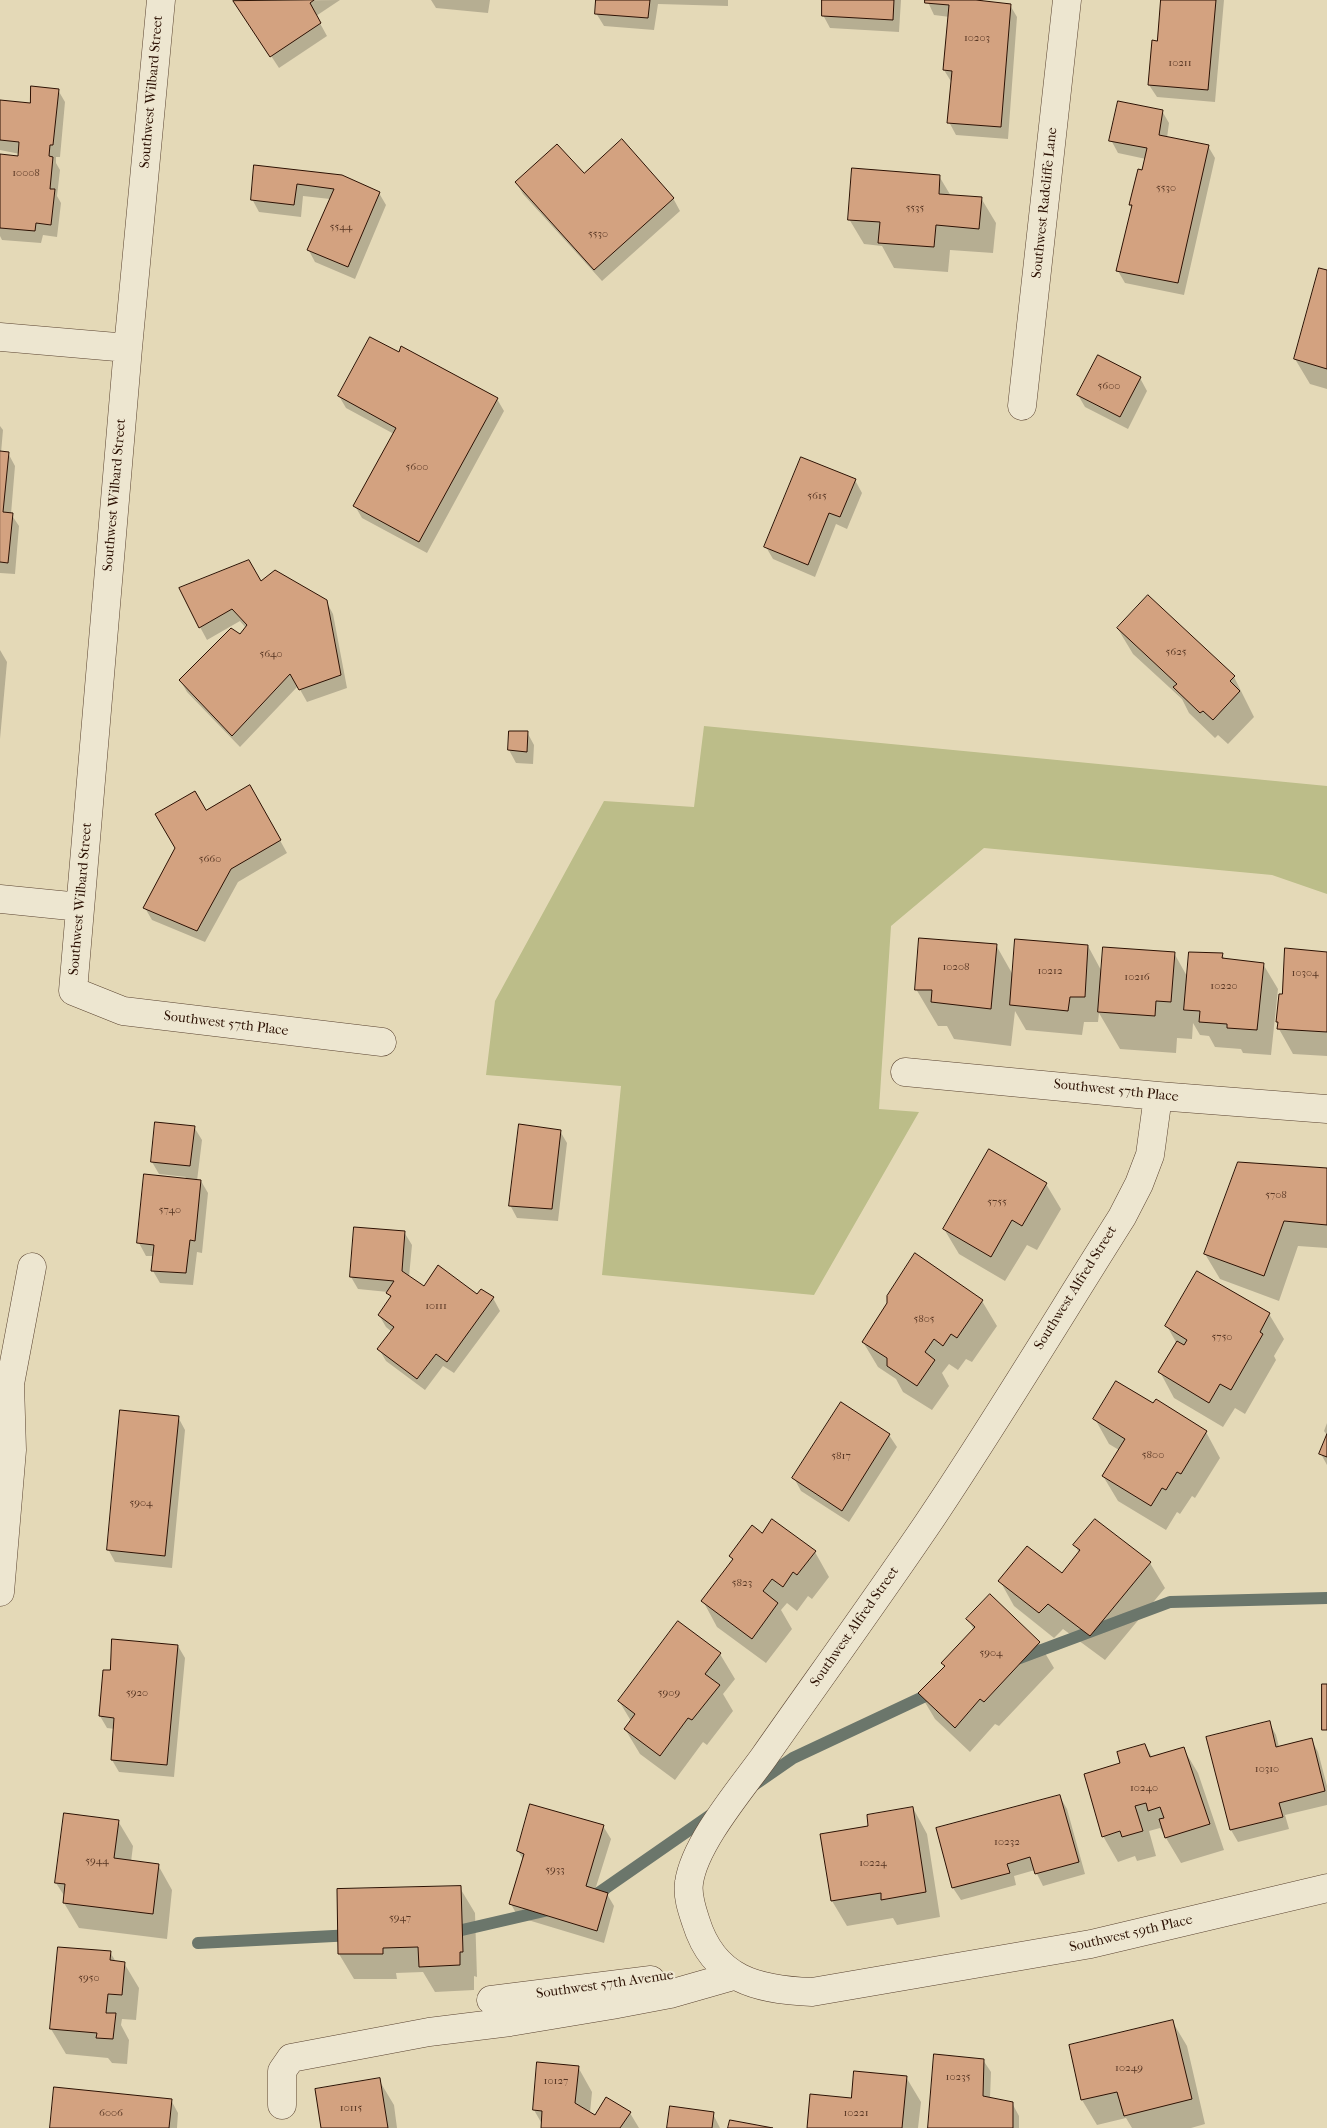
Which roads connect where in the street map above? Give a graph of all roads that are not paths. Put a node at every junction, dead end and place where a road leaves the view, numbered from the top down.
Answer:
1 (161, 0) edge
2 (1067, 0) edge
3 (0, 336) edge
4 (128, 348) junction
5 (1022, 406) dead end
6 (0, 899) edge
7 (80, 907) junction
8 (73, 991) joint
9 (382, 1042) dead end
10 (905, 1072) dead end
11 (1158, 1096) junction
12 (1327, 1109) edge
13 (32, 1267) dead end
14 (6, 1449) edge
15 (0, 1592) edge
16 (1327, 1888) edge
17 (725, 1968) junction
18 (491, 2000) dead end
19 (282, 2105) dead end

1 - 4 street, Southwest Wilbard Street
2 - 5 street, Southwest Radcliffe Lane
3 - 4 street
4 - 7 street, Southwest Wilbard Street
6 - 7 street
7 - 8 street, Southwest Wilbard Street
8 - 9 street, Southwest 57th Place
10 - 11 street, Southwest 57th Place
11 - 12 street, Southwest 57th Place
11 - 17 street, Southwest Alfred Street
13 - 14 street
14 - 15 street
16 - 17 street, Southwest 59th Place
17 - 18 street, Southwest 57th Avenue
17 - 19 street

